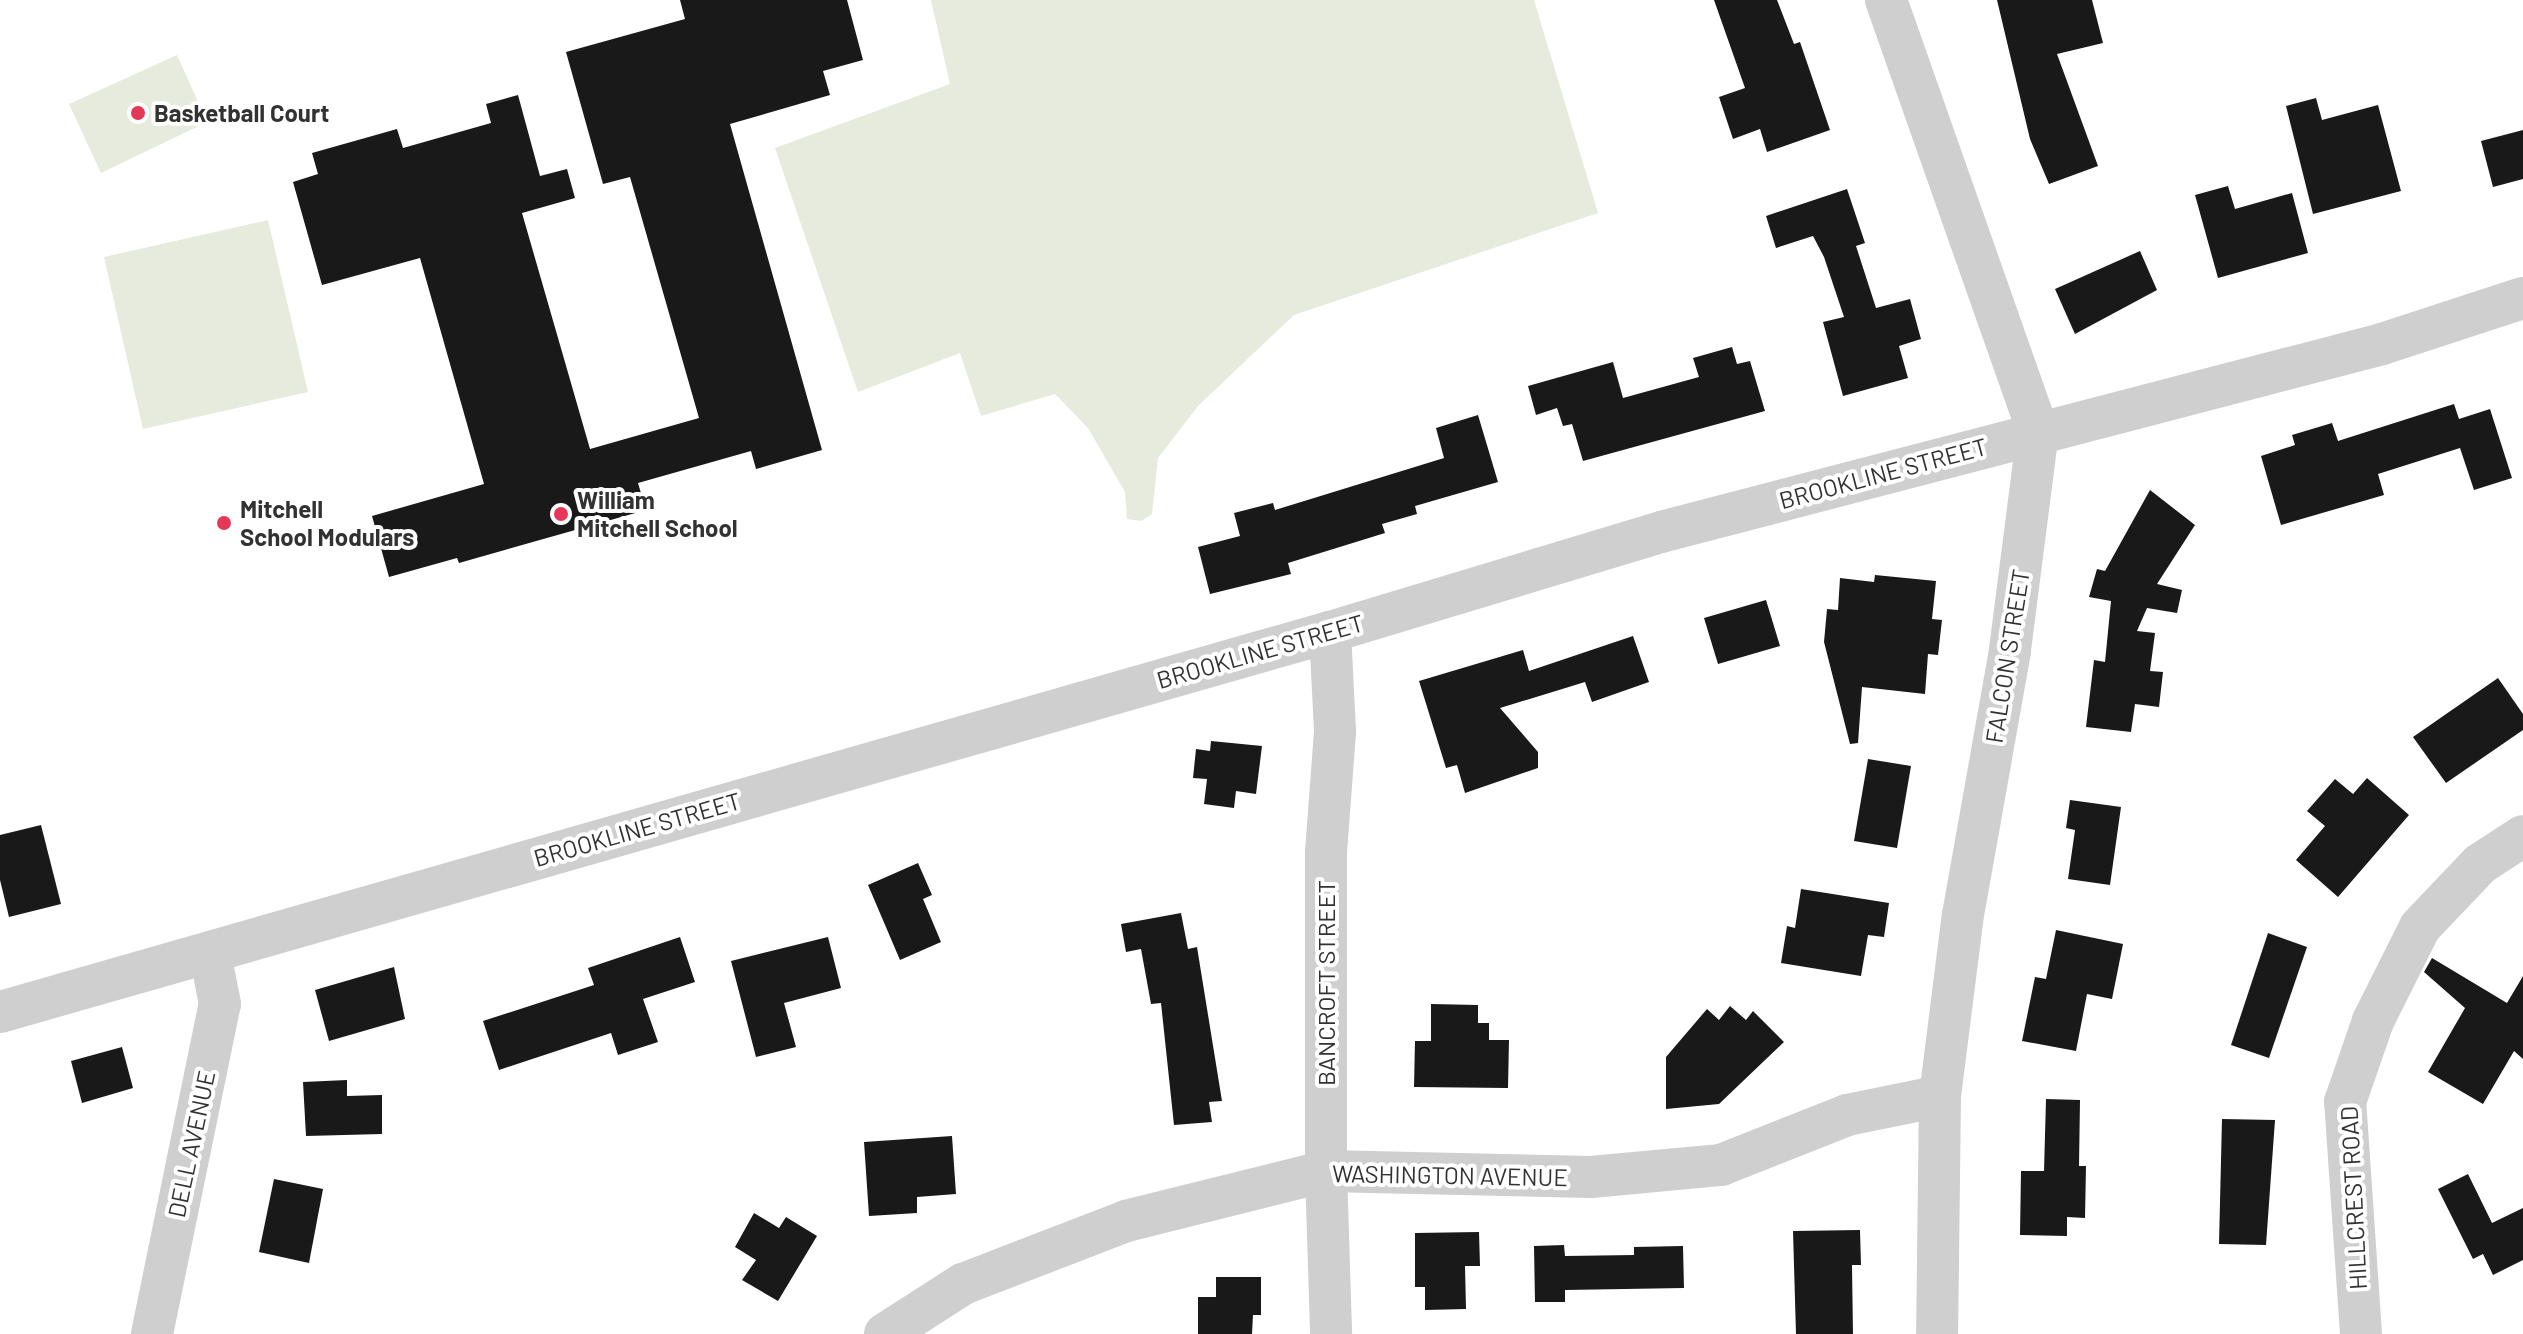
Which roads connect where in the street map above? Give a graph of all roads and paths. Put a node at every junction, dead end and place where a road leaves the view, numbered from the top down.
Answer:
1 (1886, 0) edge
2 (2523, 298) edge
3 (2038, 431) junction
4 (1330, 632) junction
5 (2523, 836) edge
6 (210, 953) junction
7 (0, 1012) edge
8 (1940, 1096) junction
9 (1326, 1171) junction
10 (152, 1334) edge
11 (885, 1334) edge
12 (1331, 1334) edge
13 (1937, 1334) edge
14 (2361, 1334) edge

1 - 3 street, FALCON STREET
2 - 3 street, BROOKLINE STREET
3 - 4 street, BROOKLINE STREET
3 - 8 street, FALCON STREET
4 - 6 street, BROOKLINE STREET
4 - 9 street, BANCROFT STREET
5 - 14 street, HILLCREST ROAD
6 - 7 street, BROOKLINE STREET
6 - 10 street, DELL AVENUE
8 - 9 street, WASHINGTON AVENUE
8 - 13 street, FALCON STREET
9 - 11 street, WASHINGTON AVENUE
9 - 12 street, BANCROFT STREET

